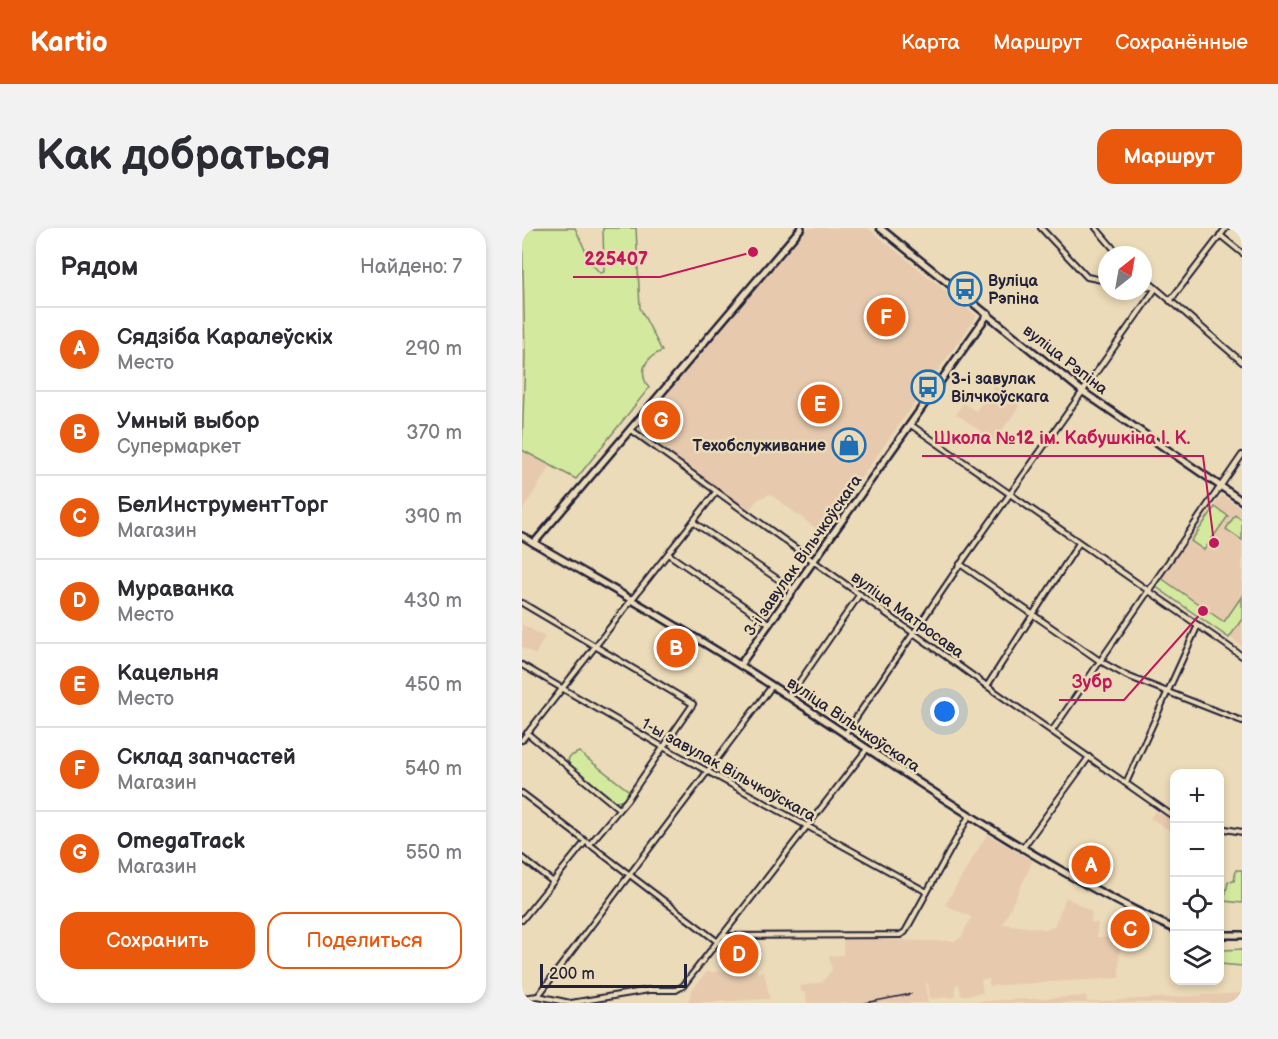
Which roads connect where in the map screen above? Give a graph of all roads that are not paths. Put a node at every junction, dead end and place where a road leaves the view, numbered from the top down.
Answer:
1 (801, 228) edge
2 (880, 228) edge
3 (1041, 228) edge
4 (1096, 228) edge
5 (1226, 228) edge
6 (1220, 235) junction
7 (1111, 246) edge
8 (1242, 253) edge
9 (1098, 279) edge
10 (1152, 285) edge
11 (1152, 287) edge
12 (1156, 288) junction
13 (1170, 301) junction
14 (988, 314) junction
15 (1242, 362) edge
16 (1082, 391) junction
17 (911, 425) junction
18 (629, 429) junction
19 (1242, 455) edge
20 (1220, 486) junction
21 (716, 492) junction
22 (1010, 494) junction
23 (1242, 501) edge
24 (693, 522) junction
25 (522, 536) edge
26 (534, 543) junction
27 (1079, 543) junction
28 (668, 554) junction
29 (814, 561) junction
30 (960, 564) junction
31 (794, 590) junction
32 (1148, 590) junction
33 (860, 594) junction
34 (633, 601) junction
35 (522, 603) edge
36 (1032, 616) junction
37 (770, 624) junction
38 (1198, 625) junction
39 (912, 632) junction
40 (597, 647) junction
41 (1242, 656) edge
42 (1100, 661) junction
43 (522, 665) edge
44 (740, 665) junction
45 (772, 686) junction
46 (987, 686) junction
47 (562, 689) junction
48 (1167, 690) junction
49 (789, 697) junction
50 (1242, 721) edge
51 (1052, 731) junction
52 (527, 733) junction
53 (845, 734) junction
54 (522, 740) edge
55 (665, 748) junction
56 (867, 749) junction
57 (1089, 757) junction
58 (706, 772) junction
59 (1126, 783) junction
60 (522, 793) edge
61 (618, 808) junction
62 (1170, 814) edge
63 (969, 816) junction
64 (806, 826) junction
65 (1224, 829) edge
66 (1242, 832) edge
67 (585, 842) junction
68 (589, 845) junction
69 (1022, 849) junction
70 (522, 858) edge
71 (629, 875) junction
72 (552, 881) junction
73 (927, 892) junction
74 (522, 920) edge
75 (1170, 927) edge
76 (1224, 935) edge
77 (1242, 935) edge
78 (722, 936) junction
79 (718, 942) junction
80 (538, 996) junction
81 (522, 998) edge
82 (570, 1003) edge

1 - 18 street
2 - 14 street, вуліца Рэпіна
3 - 9 street
4 - 7 street
5 - 6 street
6 - 8 street
6 - 13 street
10 - 12 street
11 - 12 street
12 - 13 street
12 - 16 street
13 - 15 street
14 - 16 street, вуліца Рэпіна
14 - 17 street, 3-і завулак Вільчкоўскага
16 - 20 street, вуліца Рэпіна
16 - 22 street
17 - 22 street
17 - 29 street, 3-і завулак Вільчкоўскага
18 - 21 street, вуліца Матросава
18 - 26 street
19 - 20 street
20 - 23 street, вуліца Рэпіна
20 - 32 street
21 - 24 street
21 - 29 street, вуліца Матросава
22 - 27 street
22 - 30 street
24 - 28 street
24 - 31 street
25 - 26 street, вуліца Вільчкоўскага
26 - 34 street, вуліца Вільчкоўскага
27 - 32 street
27 - 36 street
28 - 34 street
28 - 37 street
29 - 31 street, 3-і завулак Вільчкоўскага
29 - 33 street, вуліца Матросава
30 - 36 street
30 - 39 street
31 - 37 street, 3-і завулак Вільчкоўскага
32 - 38 street
32 - 42 street
33 - 39 street, вуліца Матросава
33 - 49 street
34 - 40 street
34 - 44 street, вуліца Вільчкоўскага
35 - 40 street
36 - 42 street
36 - 46 street
37 - 44 street, 3-і завулак Вільчкоўскага
38 - 41 street
38 - 48 street
39 - 46 street, вуліца Матросава
39 - 53 street
40 - 47 street
40 - 55 street
42 - 48 street
42 - 51 street
43 - 47 street, 1-ы завулак Вільчкоўскага
44 - 45 street, вуліца Вільчкоўскага
45 - 49 street, вуліца Вільчкоўскага
45 - 58 street
46 - 51 street, вуліца Матросава
47 - 52 street
47 - 55 street, 1-ы завулак Вільчкоўскага
48 - 50 street
48 - 59 street
49 - 53 street, вуліца Вільчкоўскага
51 - 57 street, вуліца Матросава
52 - 54 street
52 - 61 street
53 - 56 street, вуліца Вільчкоўскага
55 - 58 street, 1-ы завулак Вільчкоўскага
55 - 61 street
56 - 63 street, вуліца Вільчкоўскага
56 - 64 street
57 - 59 street, вуліца Матросава
57 - 69 street
58 - 64 street, 1-ы завулак Вільчкоўскага
58 - 71 street
59 - 62 street, вуліца Матросава
60 - 67 street
61 - 68 street
63 - 69 street, вуліца Вільчкоўскага
63 - 73 street
64 - 73 street, 1-ы завулак Вільчкоўскага
64 - 78 street
65 - 66 street
67 - 68 street
67 - 72 street
68 - 71 street
69 - 75 street, вуліца Вільчкоўскага
70 - 72 street
71 - 79 street
71 - 80 street
72 - 74 street
73 - 78 street
76 - 77 street
78 - 79 street
79 - 82 street
80 - 81 street
80 - 82 street

